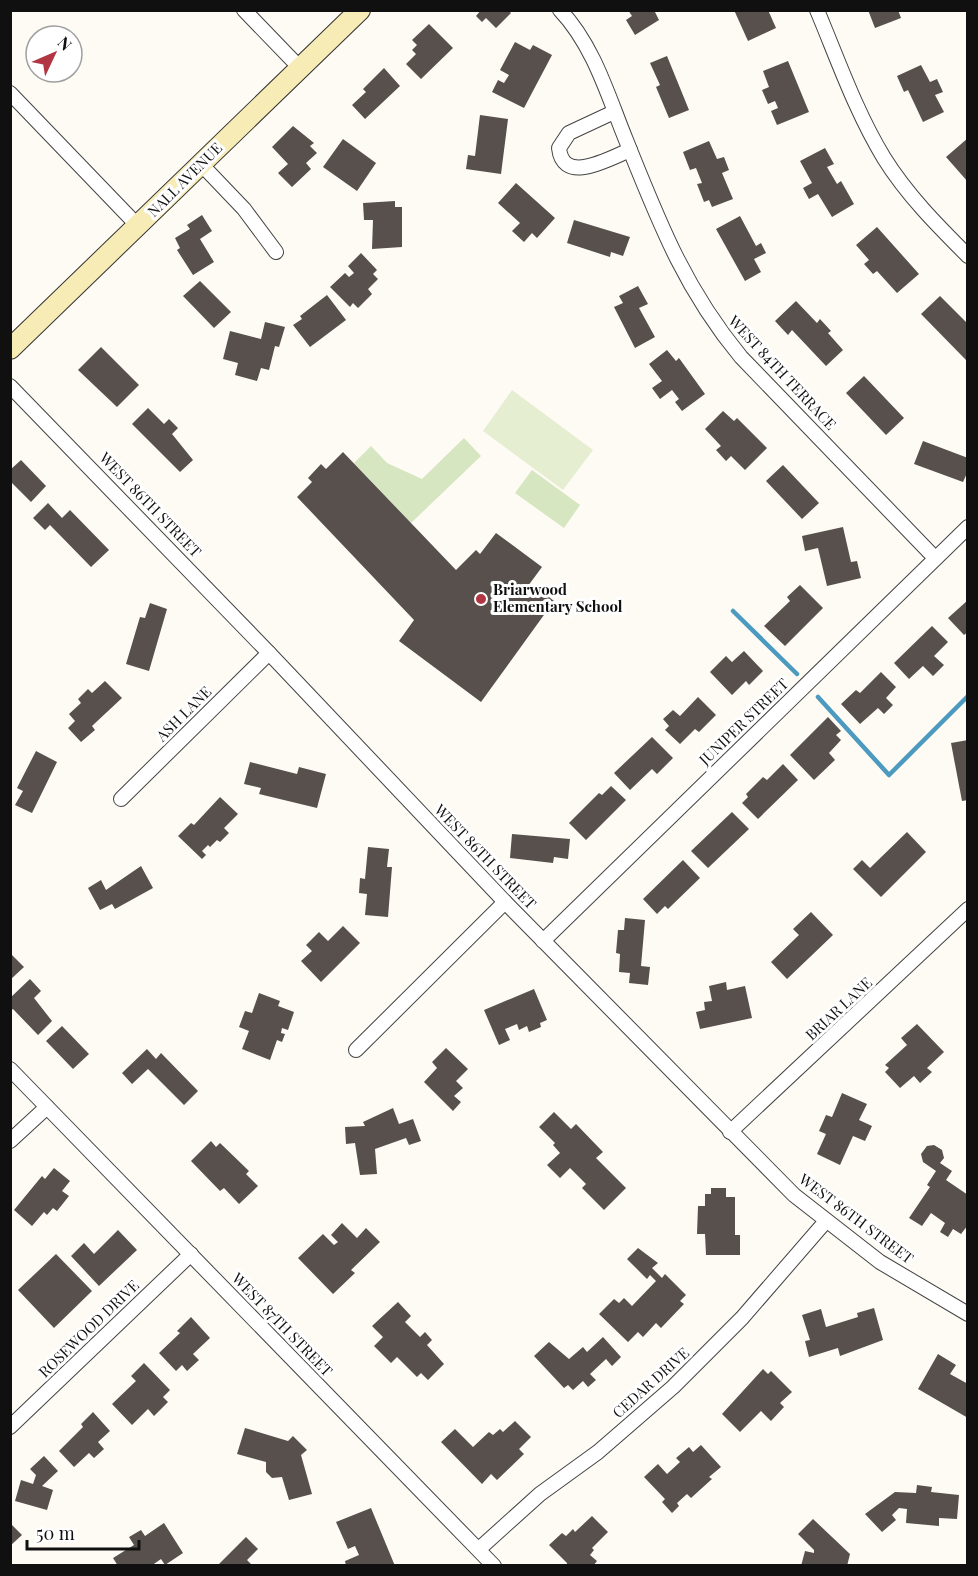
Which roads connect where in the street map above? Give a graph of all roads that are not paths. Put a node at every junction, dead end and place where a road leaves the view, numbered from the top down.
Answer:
1 (244, 10) edge
2 (360, 10) edge
3 (561, 10) edge
4 (817, 10) edge
5 (300, 69) junction
6 (10, 93) edge
7 (614, 112) junction
8 (630, 150) junction
9 (201, 164) junction
10 (138, 226) junction
11 (276, 252) dead end
12 (968, 256) edge
13 (10, 349) edge
14 (10, 386) edge
15 (968, 527) edge
16 (935, 558) junction
17 (269, 652) junction
18 (121, 799) dead end
19 (505, 902) junction
20 (968, 909) edge
21 (543, 941) junction
22 (356, 1050) dead end
23 (10, 1069) edge
24 (47, 1107) junction
25 (730, 1132) junction
26 (10, 1141) edge
27 (826, 1221) junction
28 (191, 1254) junction
29 (968, 1314) edge
30 (10, 1427) edge
31 (479, 1549) junction
32 (494, 1566) edge

1 - 5 street
2 - 5 main road, NALL AVENUE
3 - 7 street, WEST 84TH TERRACE
4 - 12 street
5 - 9 main road, NALL AVENUE
6 - 10 street
7 - 8 street, WEST 84TH TERRACE
7 - 8 street
8 - 16 street, WEST 84TH TERRACE
9 - 10 main road, NALL AVENUE
9 - 11 street
10 - 13 main road, NALL AVENUE
14 - 17 street, WEST 86TH STREET
15 - 16 street, JUNIPER STREET
16 - 21 street, JUNIPER STREET
17 - 18 street, ASH LANE
17 - 19 street, WEST 86TH STREET
19 - 21 street, WEST 86TH STREET
19 - 22 street
20 - 25 street, BRIAR LANE
21 - 25 street, WEST 86TH STREET
23 - 24 street, WEST 87TH STREET
24 - 26 street
24 - 28 street, WEST 87TH STREET
25 - 27 street, WEST 86TH STREET
27 - 29 street, WEST 86TH STREET
27 - 31 street, CEDAR DRIVE
28 - 30 street, ROSEWOOD DRIVE
28 - 31 street, WEST 87TH STREET
31 - 32 street, WEST 87TH STREET

